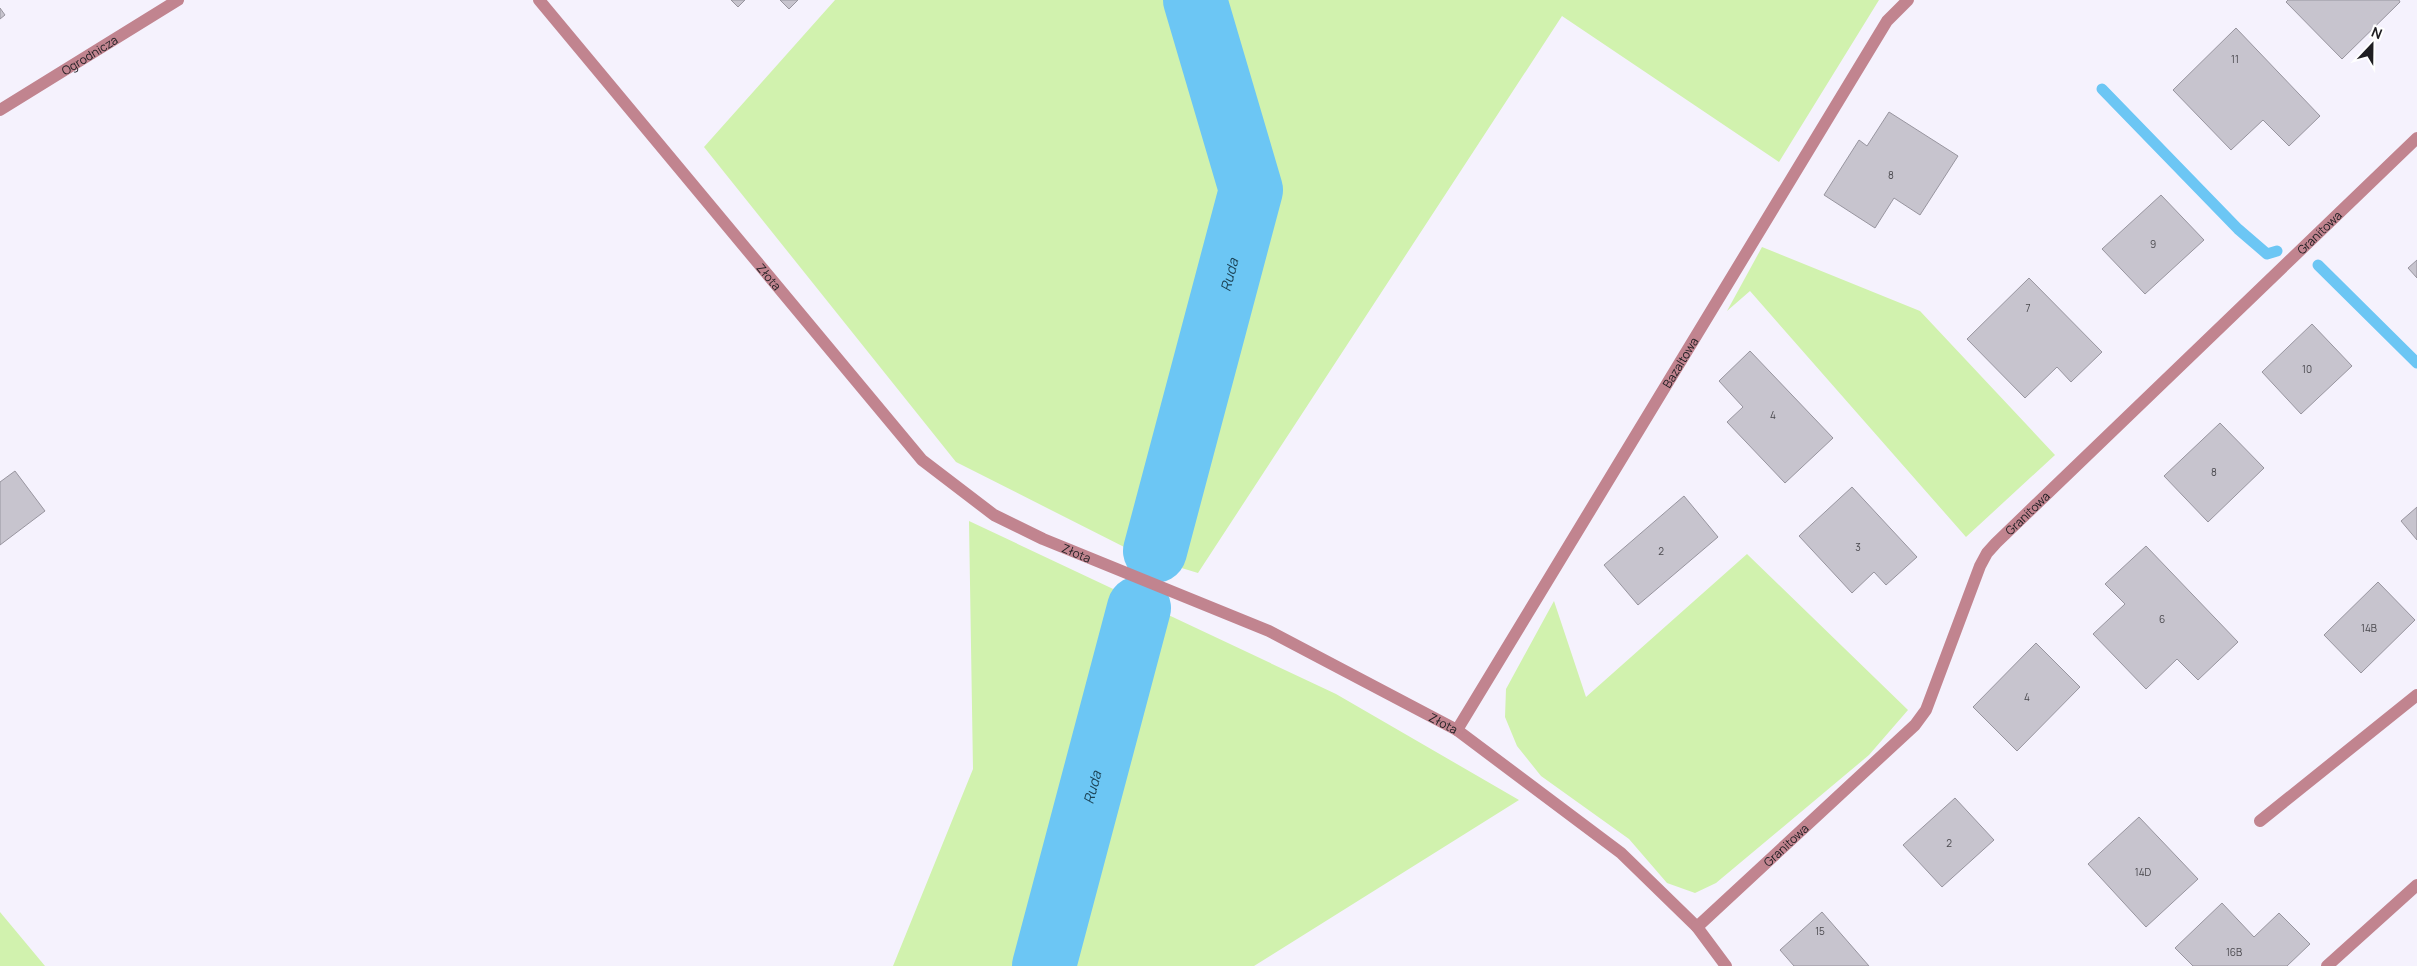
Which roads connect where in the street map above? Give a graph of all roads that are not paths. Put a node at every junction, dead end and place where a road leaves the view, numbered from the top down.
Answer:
1 (178, 0) edge
2 (540, 0) edge
3 (1908, 0) edge
4 (0, 110) edge
5 (2417, 138) edge
6 (2417, 695) edge
7 (1457, 730) junction
8 (2260, 821) dead end
9 (2417, 885) edge
10 (1697, 927) junction
11 (1726, 966) edge
12 (2327, 966) edge

1 - 4 street, Ogrodnicza
2 - 7 street, Złota
3 - 7 street, Bazaltowa
5 - 10 street, Granitowa
6 - 8 street
7 - 10 street, Złota
9 - 12 street
10 - 11 street, Złota

